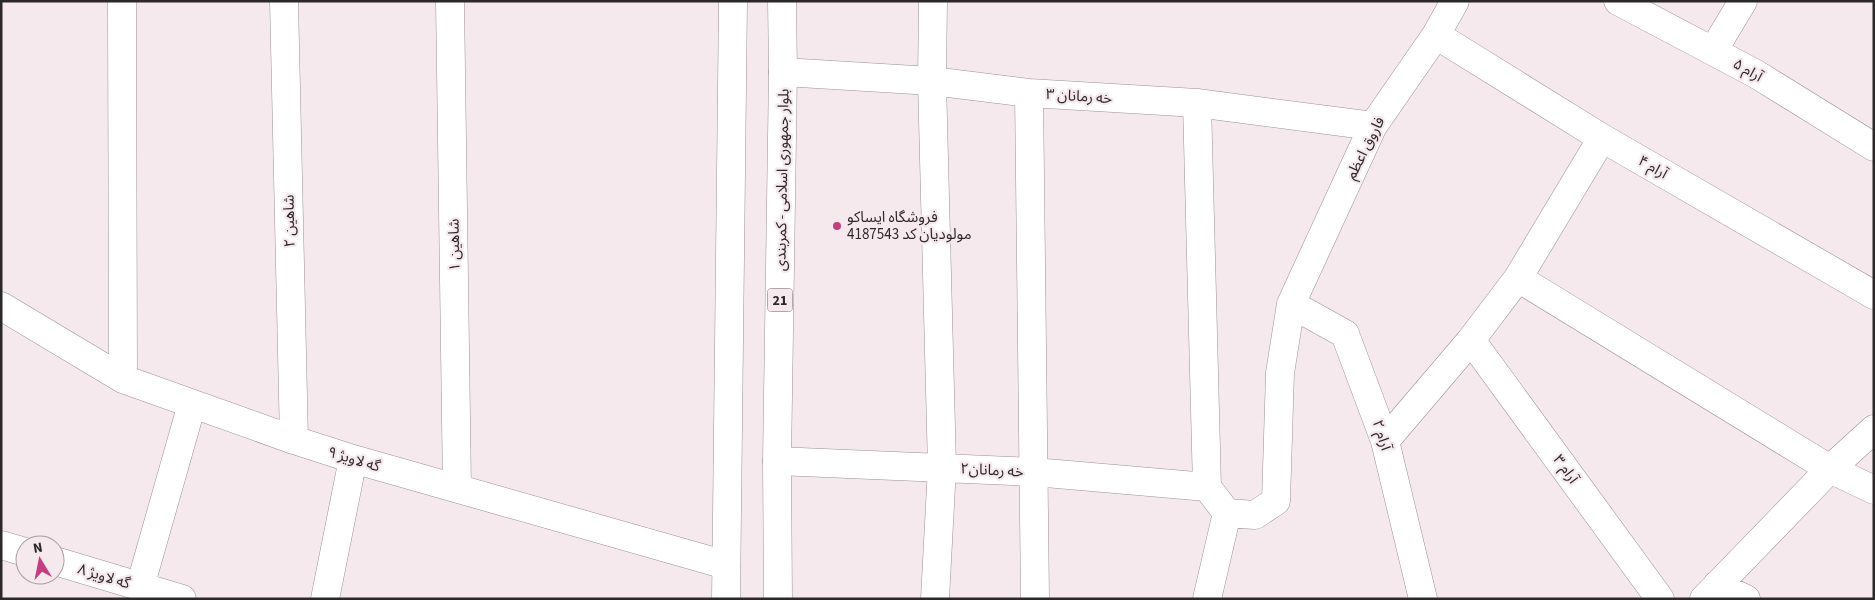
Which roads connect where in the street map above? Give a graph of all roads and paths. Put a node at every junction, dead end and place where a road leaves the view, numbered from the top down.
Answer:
1 (122, 1) edge
2 (284, 1) edge
3 (450, 1) edge
4 (733, 1) edge
5 (782, 1) edge
6 (933, 1) edge
7 (1455, 1) edge
8 (1618, 1) edge
9 (1743, 1) edge
10 (1436, 35) junction
11 (1713, 51) junction
12 (783, 72) junction
13 (932, 81) junction
14 (1029, 93) junction
15 (1197, 103) junction
16 (1373, 126) junction
17 (1602, 138) junction
18 (1874, 147) edge
19 (1518, 278) junction
20 (1874, 295) edge
21 (1291, 304) junction
22 (1, 306) edge
23 (1471, 340) junction
24 (123, 378) junction
25 (192, 404) junction
26 (1874, 429) edge
27 (294, 440) junction
28 (1385, 441) junction
29 (353, 459) junction
30 (777, 461) junction
31 (942, 467) junction
32 (1830, 469) junction
33 (1034, 472) junction
34 (1206, 487) junction
35 (457, 488) junction
36 (1874, 490) edge
37 (1227, 513) junction
38 (1, 545) edge
39 (15, 549) edge
40 (65, 564) edge
41 (726, 565) junction
42 (140, 587) junction
43 (1711, 592) edge
44 (182, 599) edge
45 (325, 599) edge
46 (726, 599) edge
47 (778, 599) edge
48 (935, 599) edge
49 (1035, 599) edge
50 (1207, 599) edge
51 (1423, 599) edge
52 (1660, 599) edge
53 (1746, 599) edge

1 - 24 street
2 - 27 street, شاهین ۲
3 - 35 street, شاهین ۱
4 - 41 street
5 - 12 street, بلوار جمهوری اسلامی - کمربندی / 21
6 - 13 street
7 - 10 street, فاروق اعظم
8 - 11 street, آرام ۵
9 - 11 street
10 - 16 street, فاروق اعظم
10 - 17 street, آرام ۴
11 - 18 street, آرام ۵
12 - 13 street, خه رمانان ۳
12 - 30 street, بلوار جمهوری اسلامی - کمربندی / 21
13 - 14 street, خه رمانان ۳
13 - 31 street
14 - 15 street, خه رمانان ۳
14 - 33 street
15 - 16 street, خه رمانان ۳
15 - 34 street
16 - 21 street, فاروق اعظم
17 - 19 street
17 - 20 street, آرام ۴
19 - 23 street
19 - 32 street
21 - 28 street, آرام ۲
21 - 37 street, فاروق اعظم
22 - 24 street, گه لاویژ ۹
23 - 28 street
23 - 52 street, آرام ۳
24 - 25 street, گه لاویژ ۹
25 - 27 street, گه لاویژ ۹
25 - 42 street
26 - 32 street
27 - 29 street, گه لاویژ ۹
28 - 51 street, آرام ۲
29 - 35 street, گه لاویژ ۹
29 - 45 street
30 - 31 street, خه رمانان۲
30 - 47 street, بلوار جمهوری اسلامی - کمربندی / 21
31 - 33 street, خه رمانان۲
31 - 48 street
32 - 36 street
32 - 43 street
33 - 34 street, خه رمانان۲
33 - 49 street
34 - 37 street
35 - 41 street, گه لاویژ ۹
37 - 50 street
38 - 39 street
40 - 42 street, گه لاویژ ۸
41 - 46 street
42 - 44 street, گه لاویژ ۸
43 - 53 street

